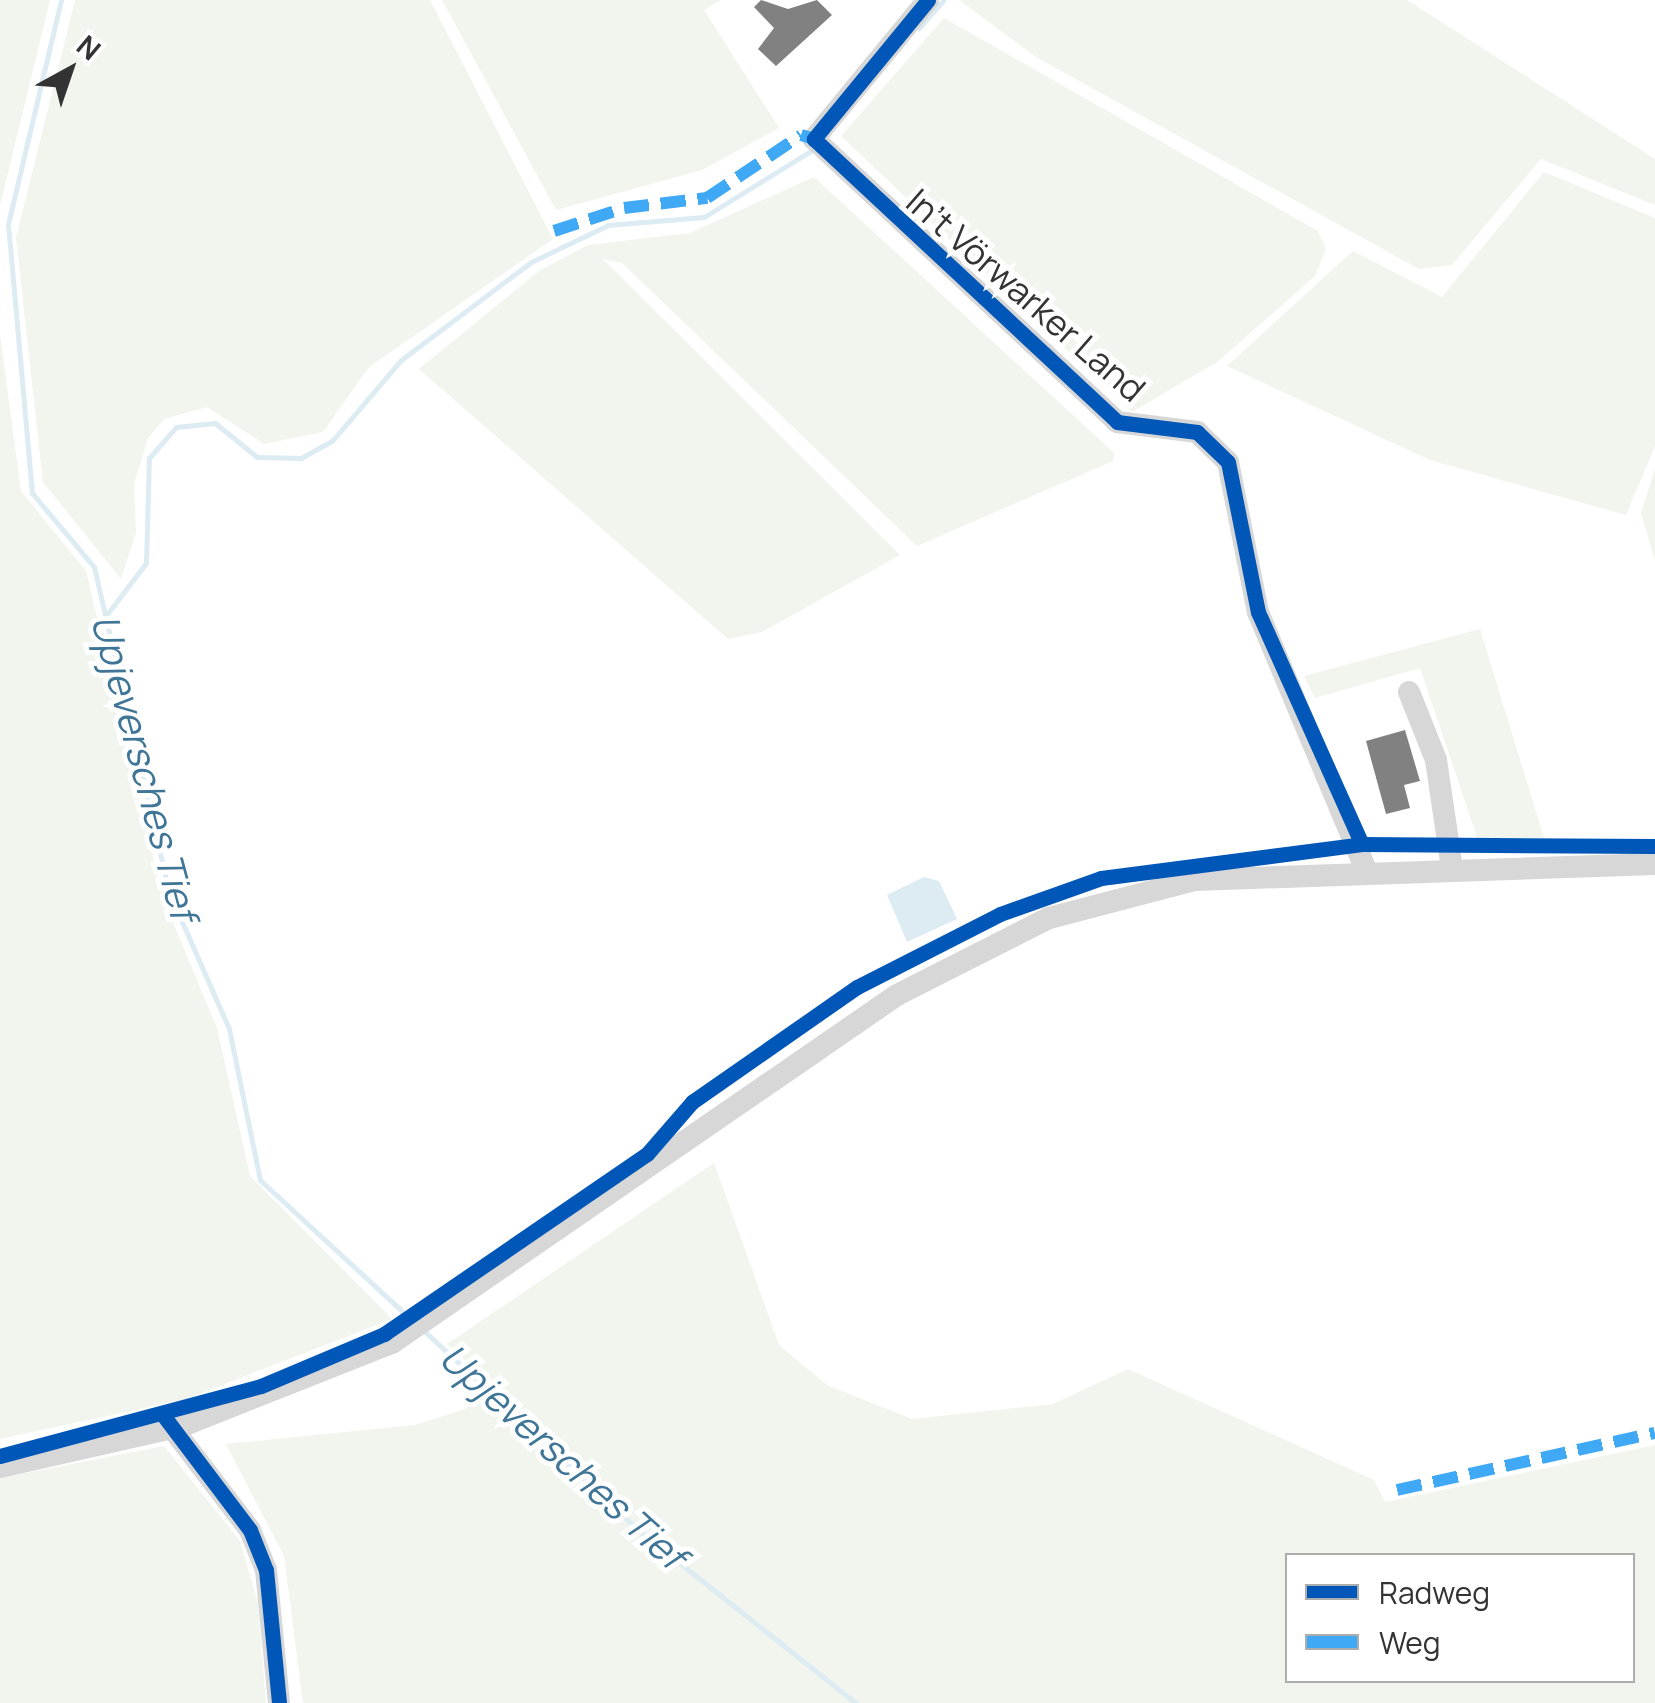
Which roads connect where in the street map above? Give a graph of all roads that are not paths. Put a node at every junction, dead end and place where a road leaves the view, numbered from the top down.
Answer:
1 (928, 0) edge
2 (1408, 692) dead end
3 (1655, 864) edge
4 (1452, 868) junction
5 (1366, 870) junction
6 (177, 1427) junction
7 (0, 1467) edge
8 (279, 1703) edge

1 - 5 street, In't Vörwarker Land
2 - 4 street
3 - 4 street
4 - 5 street
5 - 6 street
6 - 7 street
6 - 8 street

